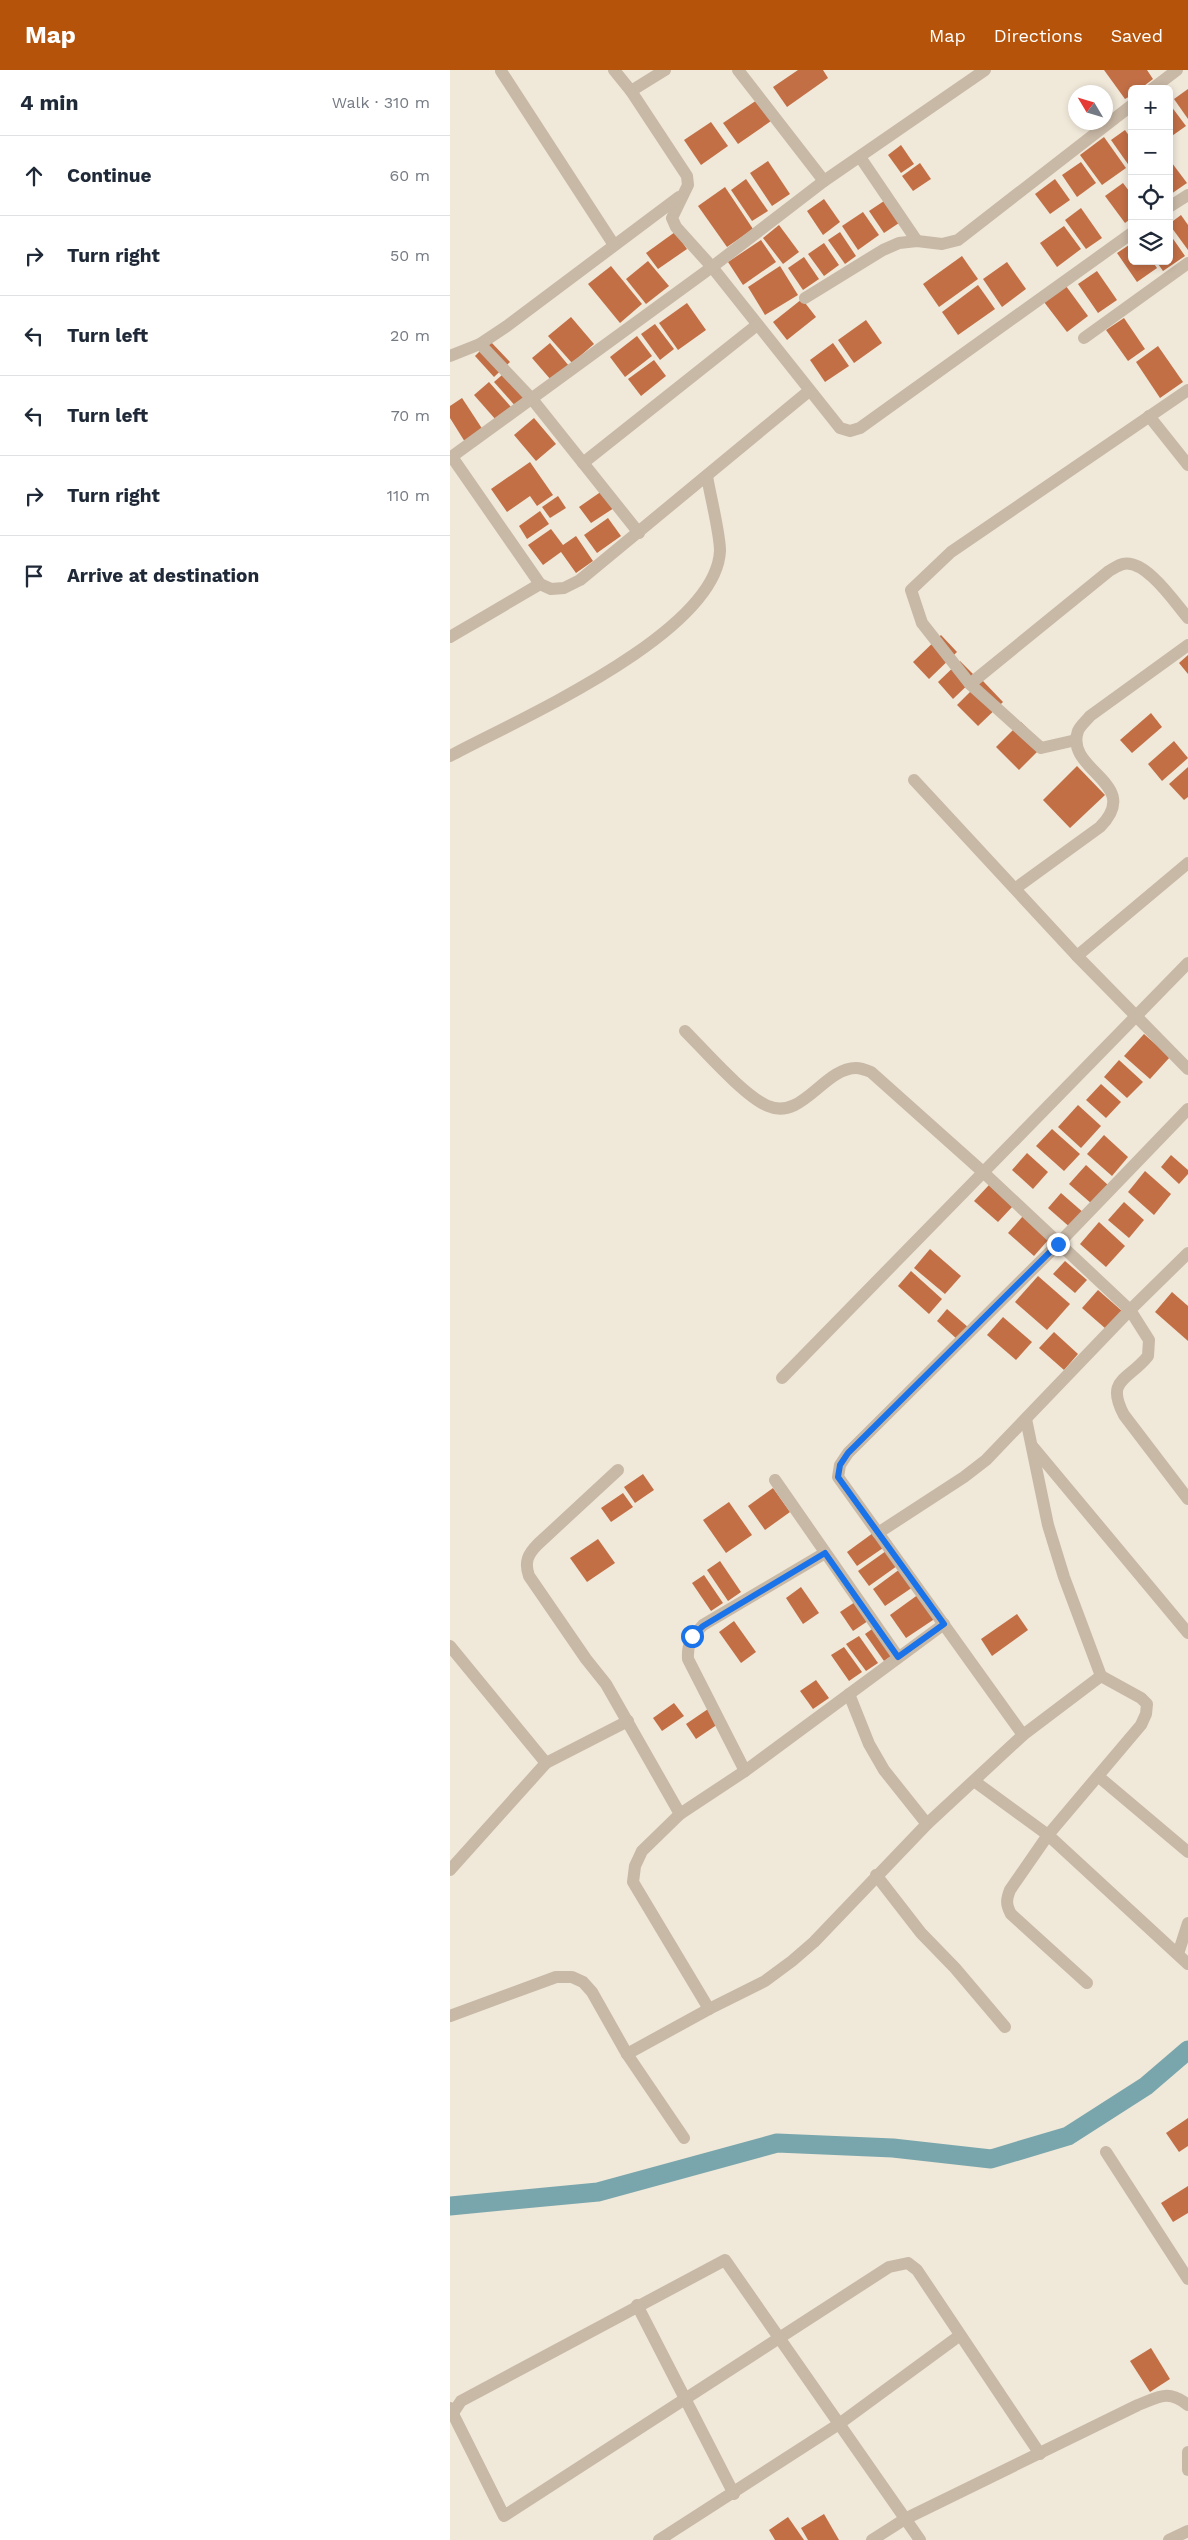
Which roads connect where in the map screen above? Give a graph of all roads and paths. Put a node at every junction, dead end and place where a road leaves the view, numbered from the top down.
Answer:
1 (614, 70) edge
2 (665, 70) edge
3 (738, 70) edge
4 (985, 70) edge
5 (1177, 70) edge
6 (501, 71) edge
7 (1157, 85) edge
8 (631, 92) junction
9 (1128, 108) edge
10 (860, 157) junction
11 (824, 180) junction
12 (685, 192) junction
13 (1188, 195) edge
14 (1173, 205) edge
15 (1128, 236) edge
16 (917, 241) junction
17 (614, 245) junction
18 (1188, 263) edge
19 (712, 267) junction
20 (805, 298) dead end
21 (757, 325) junction
22 (1084, 338) dead end
23 (480, 344) junction
24 (450, 356) edge
25 (1188, 390) edge
26 (809, 391) junction
27 (532, 399) junction
28 (1148, 416) junction
29 (451, 457) edge
30 (584, 463) junction
31 (1188, 465) edge
32 (707, 476) junction
33 (639, 533) junction
34 (540, 584) junction
35 (1188, 618) edge
36 (450, 637) edge
37 (1188, 645) edge
38 (970, 684) junction
39 (1076, 740) junction
40 (450, 756) edge
41 (914, 780) dead end
42 (1188, 863) edge
43 (1016, 888) junction
44 (1077, 956) junction
45 (1188, 963) edge
46 (1137, 1015) junction
47 (685, 1031) dead end
48 (1188, 1069) edge
49 (1188, 1109) edge
50 (983, 1172) junction
51 (1058, 1244) junction
52 (1188, 1253) edge
53 (1130, 1310) junction
54 (782, 1378) dead end
55 (1026, 1419) junction
56 (1031, 1445) junction
57 (618, 1470) dead end
58 (775, 1480) dead end
59 (1188, 1499) edge
60 (878, 1533) junction
61 (825, 1553) junction
62 (944, 1624) junction
63 (1188, 1633) edge
64 (450, 1646) edge
65 (898, 1657) junction
66 (1101, 1676) junction
67 (849, 1694) junction
68 (628, 1720) junction
69 (1023, 1735) junction
70 (546, 1763) junction
71 (745, 1771) junction
72 (1098, 1777) junction
73 (974, 1781) junction
74 (680, 1814) junction
75 (927, 1824) junction
76 (1048, 1835) junction
77 (1188, 1852) edge
78 (450, 1870) edge
79 (876, 1875) junction
80 (1188, 1923) edge
81 (1178, 1954) junction
82 (1188, 1964) edge
83 (1087, 1983) dead end
84 (709, 2009) junction
85 (450, 2016) edge
86 (1005, 2027) dead end
87 (627, 2054) junction
88 (684, 2138) dead end
89 (1106, 2152) dead end
90 (1188, 2279) edge
91 (637, 2305) junction
92 (959, 2336) junction
93 (780, 2339) junction
94 (686, 2399) junction
95 (1188, 2405) edge
96 (451, 2411) edge
97 (839, 2424) junction
98 (1188, 2452) edge
99 (1040, 2454) junction
100 (1188, 2470) edge
101 (734, 2494) junction
102 (905, 2519) junction
103 (1188, 2531) edge
104 (659, 2540) edge
105 (872, 2540) edge
106 (920, 2540) edge
107 (1169, 2540) edge

1 - 8 street
2 - 8 street
3 - 11 street
4 - 10 street
5 - 7 street
6 - 17 street
8 - 12 street
9 - 16 street
10 - 11 street
10 - 16 street
11 - 19 street
12 - 17 street
12 - 19 street
13 - 14 street
15 - 26 street
16 - 20 street
17 - 23 street
18 - 22 street
19 - 21 street
19 - 27 street
21 - 26 street
21 - 30 street
23 - 24 street
23 - 27 street
25 - 28 street
26 - 32 street
27 - 29 street
27 - 30 street
28 - 31 street
28 - 38 street
29 - 34 street
30 - 33 street
32 - 33 street
32 - 40 street
33 - 34 street
34 - 36 street
35 - 38 street
37 - 39 street
38 - 39 street
39 - 43 street
41 - 43 street
42 - 44 street
43 - 44 street
44 - 46 street
45 - 46 street
46 - 48 street
46 - 50 street
47 - 50 street
49 - 51 street
50 - 51 street
50 - 54 street
51 - 53 street
51 - 60 street
52 - 53 street
53 - 55 street
53 - 59 street
55 - 56 street
55 - 60 street
56 - 63 street
56 - 66 street
57 - 68 street
58 - 61 street
60 - 62 street
61 - 65 street
61 - 71 street
62 - 65 street
62 - 69 street
64 - 70 street
65 - 67 street
66 - 69 street
66 - 72 street
67 - 71 street
67 - 75 street
68 - 70 street
68 - 74 street
69 - 73 street
70 - 78 street
71 - 74 street
72 - 76 street
72 - 77 street
73 - 75 street
73 - 76 street
74 - 84 street
75 - 79 street
76 - 81 street
76 - 83 street
79 - 84 street
79 - 86 street
80 - 81 street
81 - 82 street
84 - 87 street
85 - 87 street
87 - 88 street
89 - 90 street
91 - 93 street
91 - 94 street
91 - 96 street
92 - 93 street
92 - 97 street
92 - 99 street
93 - 94 street
93 - 97 street
94 - 96 street
94 - 101 street
95 - 99 street
97 - 101 street
97 - 102 street
98 - 100 street
99 - 102 street
101 - 104 street
102 - 105 street
102 - 106 street
103 - 107 street

